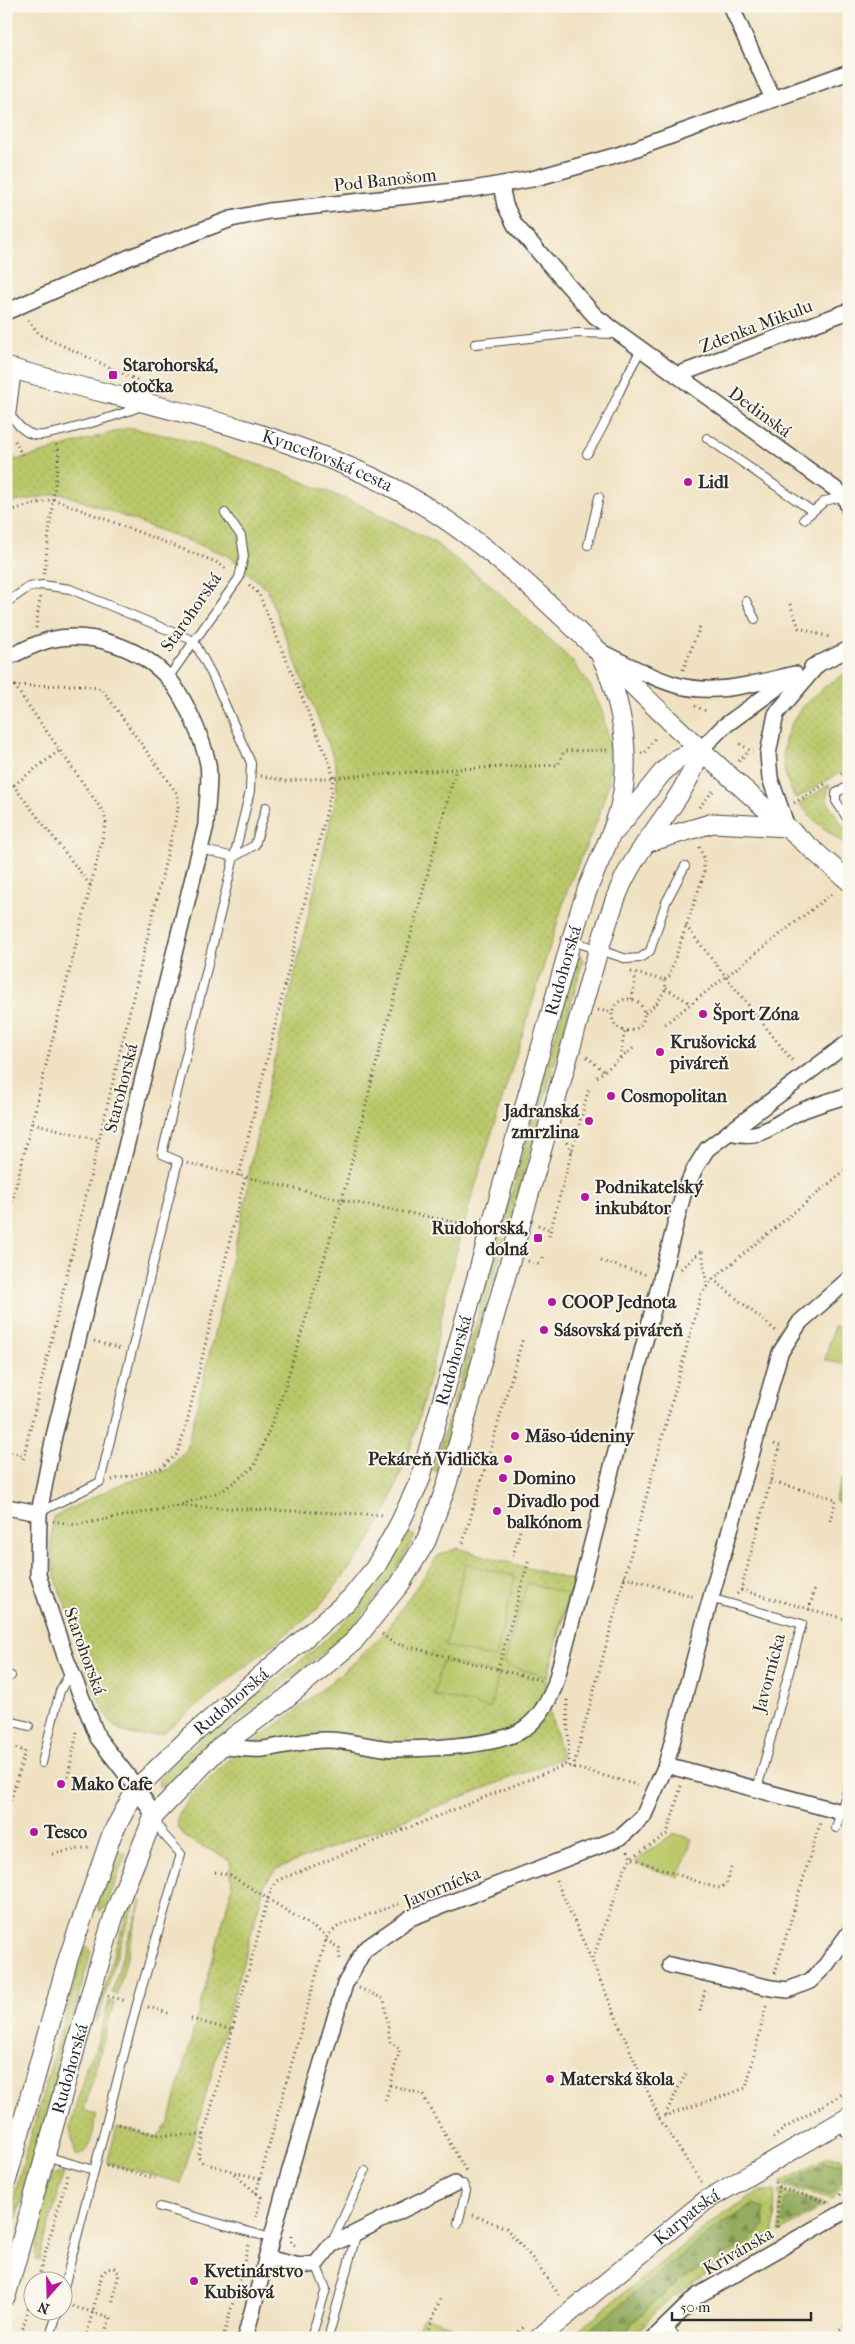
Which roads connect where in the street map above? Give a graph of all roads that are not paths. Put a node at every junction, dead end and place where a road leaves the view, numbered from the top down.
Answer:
1 (731, 6) edge
2 (849, 72) edge
3 (773, 99) junction
4 (501, 185) junction
5 (13, 309) edge
6 (849, 311) edge
7 (617, 334) junction
8 (476, 344) dead end
9 (641, 350) junction
10 (12, 369) edge
11 (677, 376) junction
12 (147, 404) junction
13 (707, 438) dead end
14 (587, 454) dead end
15 (599, 498) dead end
16 (847, 500) edge
17 (812, 511) junction
18 (225, 513) dead end
19 (804, 519) dead end
20 (588, 545) dead end
21 (746, 601) dead end
22 (6, 603) edge
23 (755, 619) dead end
24 (194, 641) junction
25 (849, 649) edge
26 (598, 651) junction
27 (6, 658) edge
28 (819, 663) junction
29 (795, 674) junction
30 (168, 678) junction
31 (701, 749) junction
32 (849, 786) edge
33 (266, 807) dead end
34 (849, 822) edge
35 (786, 827) junction
36 (611, 836) junction
37 (649, 842) junction
38 (200, 849) junction
39 (234, 857) junction
40 (685, 866) dead end
41 (849, 881) edge
42 (571, 941) junction
43 (598, 951) junction
44 (849, 1042) edge
45 (849, 1095) edge
46 (729, 1132) junction
47 (847, 1283) edge
48 (6, 1507) edge
49 (43, 1517) junction
50 (705, 1598) junction
51 (71, 1671) junction
52 (6, 1720) edge
53 (29, 1726) dead end
54 (221, 1746) junction
55 (42, 1763) dead end
56 (666, 1765) junction
57 (849, 1784) edge
58 (137, 1788) junction
59 (758, 1789) junction
60 (841, 1812) junction
61 (154, 1816) junction
62 (836, 1828) dead end
63 (849, 1933) edge
64 (670, 1965) dead end
65 (847, 2123) edge
66 (45, 2155) junction
67 (94, 2170) junction
68 (365, 2171) dead end
69 (6, 2182) edge
70 (459, 2184) joint
71 (160, 2207) dead end
72 (849, 2209) edge
73 (458, 2223) dead end
74 (357, 2232) junction
75 (271, 2238) junction
76 (331, 2245) junction
77 (266, 2258) junction
78 (316, 2264) junction
79 (68, 2272) edge
80 (6, 2296) edge
81 (55, 2322) edge
82 (667, 2323) junction
83 (330, 2331) dead end
84 (50, 2338) edge
85 (245, 2338) edge
86 (311, 2338) edge
87 (539, 2338) edge
88 (654, 2338) edge
89 (676, 2338) edge

1 - 3 street
2 - 3 street, Pod Banošom
3 - 4 street, Pod Banošom
4 - 5 street, Pod Banošom
4 - 7 street, Dedinská
6 - 11 street, Zdenka Mikulu
7 - 8 lane
7 - 9 street, Dedinská
9 - 11 street, Dedinská
9 - 14 lane
10 - 12 street, Kynceľovská cesta
10 - 12 lane
11 - 16 street, Dedinská
12 - 26 street, Kynceľovská cesta
13 - 17 lane
15 - 20 lane
16 - 17 lane
17 - 19 lane
18 - 24 lane, Starohorská
21 - 23 lane
22 - 24 lane
24 - 30 lane, Starohorská
24 - 39 lane
25 - 28 street
26 - 29 street
26 - 31 street, Kynceľovská cesta
26 - 36 street, Rudohorská
27 - 30 street, Starohorská
28 - 29 street
28 - 35 street
29 - 31 street
30 - 38 street, Starohorská
31 - 35 street, Kynceľovská cesta
31 - 36 street, Rudohorská
31 - 37 street, Rudohorská
32 - 34 lane
33 - 39 lane
35 - 37 street
35 - 41 street, Kynceľovská cesta
36 - 42 street, Rudohorská
37 - 43 street, Rudohorská
38 - 39 lane
38 - 49 street, Starohorská
39 - 49 lane
40 - 43 lane
42 - 43 lane
42 - 58 street, Rudohorská
43 - 54 street, Rudohorská
44 - 46 street, Rudohorská
45 - 46 street
46 - 54 street, Rudohorská
47 - 50 street, Javornícka
48 - 49 street
49 - 51 street, Starohorská
50 - 56 street, Javornícka
50 - 59 lane, Javornícka
51 - 55 lane
51 - 58 street, Starohorská
52 - 53 lane
54 - 61 street, Rudohorská
56 - 59 street
56 - 75 street, Javornícka
57 - 60 lane
58 - 61 street
58 - 69 street, Rudohorská
59 - 60 street
60 - 62 lane
61 - 66 street, Rudohorská
61 - 67 lane
63 - 64 street
65 - 87 street, Karpatská
66 - 67 lane
66 - 80 street, Rudohorská
67 - 79 lane
68 - 76 lane
70 - 73 lane
70 - 74 street
71 - 75 lane
72 - 82 street, Krivánska
74 - 76 street
74 - 83 lane
75 - 77 street, Javornícka
76 - 78 street
77 - 78 street
77 - 85 street, Javornícka
78 - 86 lane
81 - 84 lane
82 - 88 street, Krivánska
82 - 89 lane

